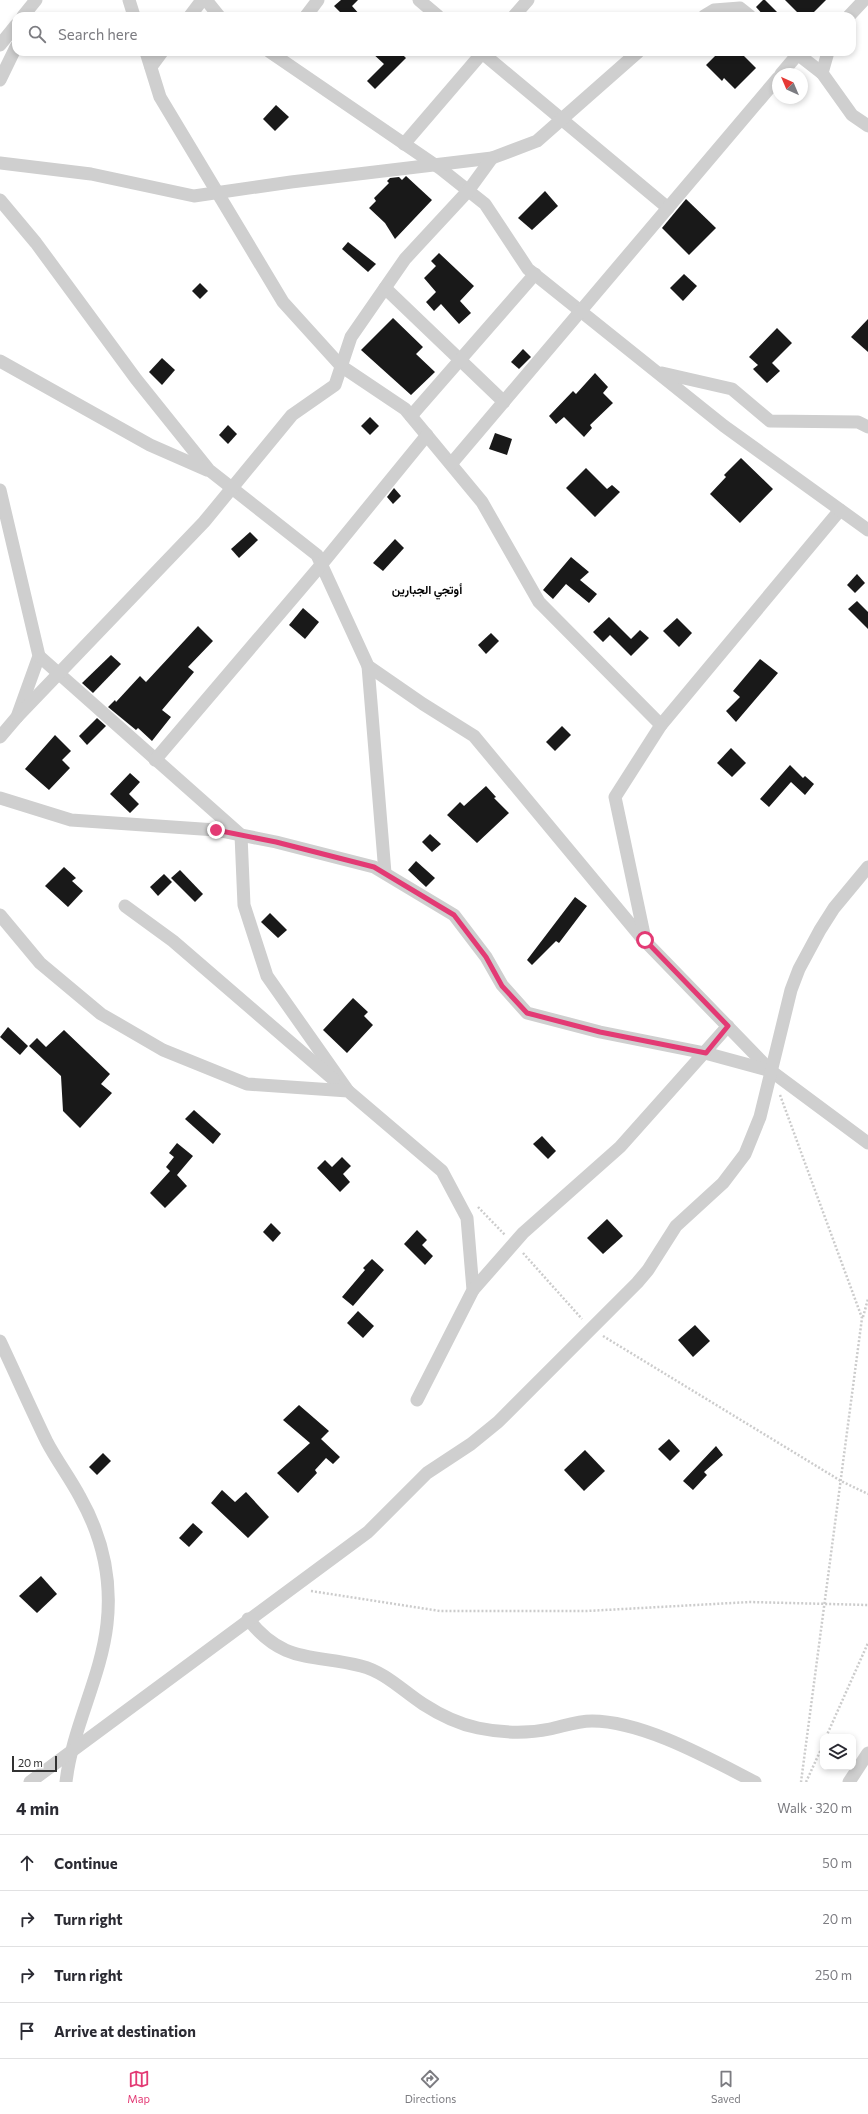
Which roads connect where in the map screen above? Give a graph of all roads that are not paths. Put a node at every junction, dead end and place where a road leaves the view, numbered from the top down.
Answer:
1 (38, 0) edge
2 (129, 0) edge
3 (202, 0) edge
4 (206, 0) edge
5 (318, 0) edge
6 (418, 0) edge
7 (528, 0) edge
8 (864, 0) edge
9 (741, 8) edge
10 (28, 12) edge
11 (33, 12) edge
12 (133, 12) edge
13 (193, 12) edge
14 (216, 12) edge
15 (309, 12) edge
16 (433, 12) edge
17 (518, 12) edge
18 (711, 12) edge
19 (853, 12) edge
20 (12, 30) edge
21 (0, 45) edge
22 (12, 55) edge
23 (147, 56) edge
24 (159, 56) edge
25 (279, 56) edge
26 (479, 56) edge
27 (487, 56) edge
28 (633, 56) edge
29 (794, 56) edge
30 (800, 56) edge
31 (827, 56) edge
32 (151, 67) junction
33 (785, 68) edge
34 (822, 73) junction
35 (0, 80) edge
36 (772, 85) edge
37 (562, 119) junction
38 (868, 126) edge
39 (404, 144) junction
40 (492, 158) junction
41 (0, 163) edge
42 (433, 164) junction
43 (468, 191) junction
44 (218, 193) junction
45 (0, 200) edge
46 (668, 208) junction
47 (535, 274) junction
48 (385, 288) junction
49 (581, 311) junction
50 (460, 360) junction
51 (0, 361) edge
52 (342, 366) junction
53 (658, 372) junction
54 (504, 402) junction
55 (411, 416) junction
56 (868, 427) edge
57 (427, 435) junction
58 (451, 464) junction
59 (209, 470) junction
60 (232, 488) junction
61 (0, 490) edge
62 (840, 510) junction
63 (868, 530) edge
64 (321, 565) junction
65 (38, 656) junction
66 (368, 666) junction
67 (58, 674) junction
68 (17, 717) junction
69 (661, 725) junction
70 (0, 737) edge
71 (155, 760) junction
72 (0, 798) edge
73 (241, 835) junction
74 (868, 867) edge
75 (384, 873) junction
76 (125, 906) dead end
77 (0, 916) edge
78 (645, 940) junction
79 (728, 1026) junction
80 (706, 1053) junction
81 (771, 1071) junction
82 (348, 1092) junction
83 (868, 1143) edge
84 (473, 1290) junction
85 (0, 1341) edge
86 (417, 1400) dead end
87 (248, 1619) junction
88 (71, 1751) junction
89 (868, 1753) edge
90 (30, 1782) edge
91 (66, 1782) edge
92 (754, 1782) edge
93 (849, 1782) edge

1 - 10 street
1 - 11 street
2 - 12 street
3 - 13 street
4 - 14 street
5 - 15 street
6 - 16 street
7 - 17 street
8 - 19 street
9 - 18 street
20 - 21 street
22 - 35 street
23 - 32 street
24 - 32 street
25 - 39 street
26 - 39 street
27 - 37 street
28 - 37 street
29 - 33 street
30 - 34 street
31 - 34 street
32 - 44 street
34 - 38 street
36 - 46 street
37 - 40 street
37 - 46 street
39 - 42 street
40 - 42 street
40 - 43 street
41 - 44 street
42 - 43 street
42 - 44 street
43 - 47 street
43 - 48 street
44 - 52 street
45 - 59 street
46 - 49 street
47 - 49 street
47 - 50 street
48 - 50 street
48 - 52 street
49 - 53 street
49 - 54 street
50 - 54 street
50 - 55 street
51 - 59 street
52 - 55 street
52 - 60 street
53 - 56 street
53 - 62 street
54 - 58 street
55 - 57 street
57 - 58 street
57 - 64 street
58 - 69 street
59 - 60 street
60 - 64 street
60 - 67 street
61 - 65 street
62 - 63 street
62 - 69 street
64 - 66 street
64 - 71 street
65 - 67 street
65 - 68 street
66 - 75 street
66 - 78 street
67 - 68 street
67 - 71 street
68 - 70 street
69 - 78 street
71 - 73 street
72 - 73 street
73 - 75 street
73 - 82 street
74 - 81 street
75 - 80 street
76 - 82 street
77 - 82 street
78 - 79 street
79 - 80 street
79 - 81 street
80 - 81 street
80 - 84 street
81 - 83 street
81 - 87 street
82 - 84 street
84 - 86 street
85 - 88 street
87 - 88 street
87 - 92 street
88 - 90 street
88 - 91 street
89 - 93 street

